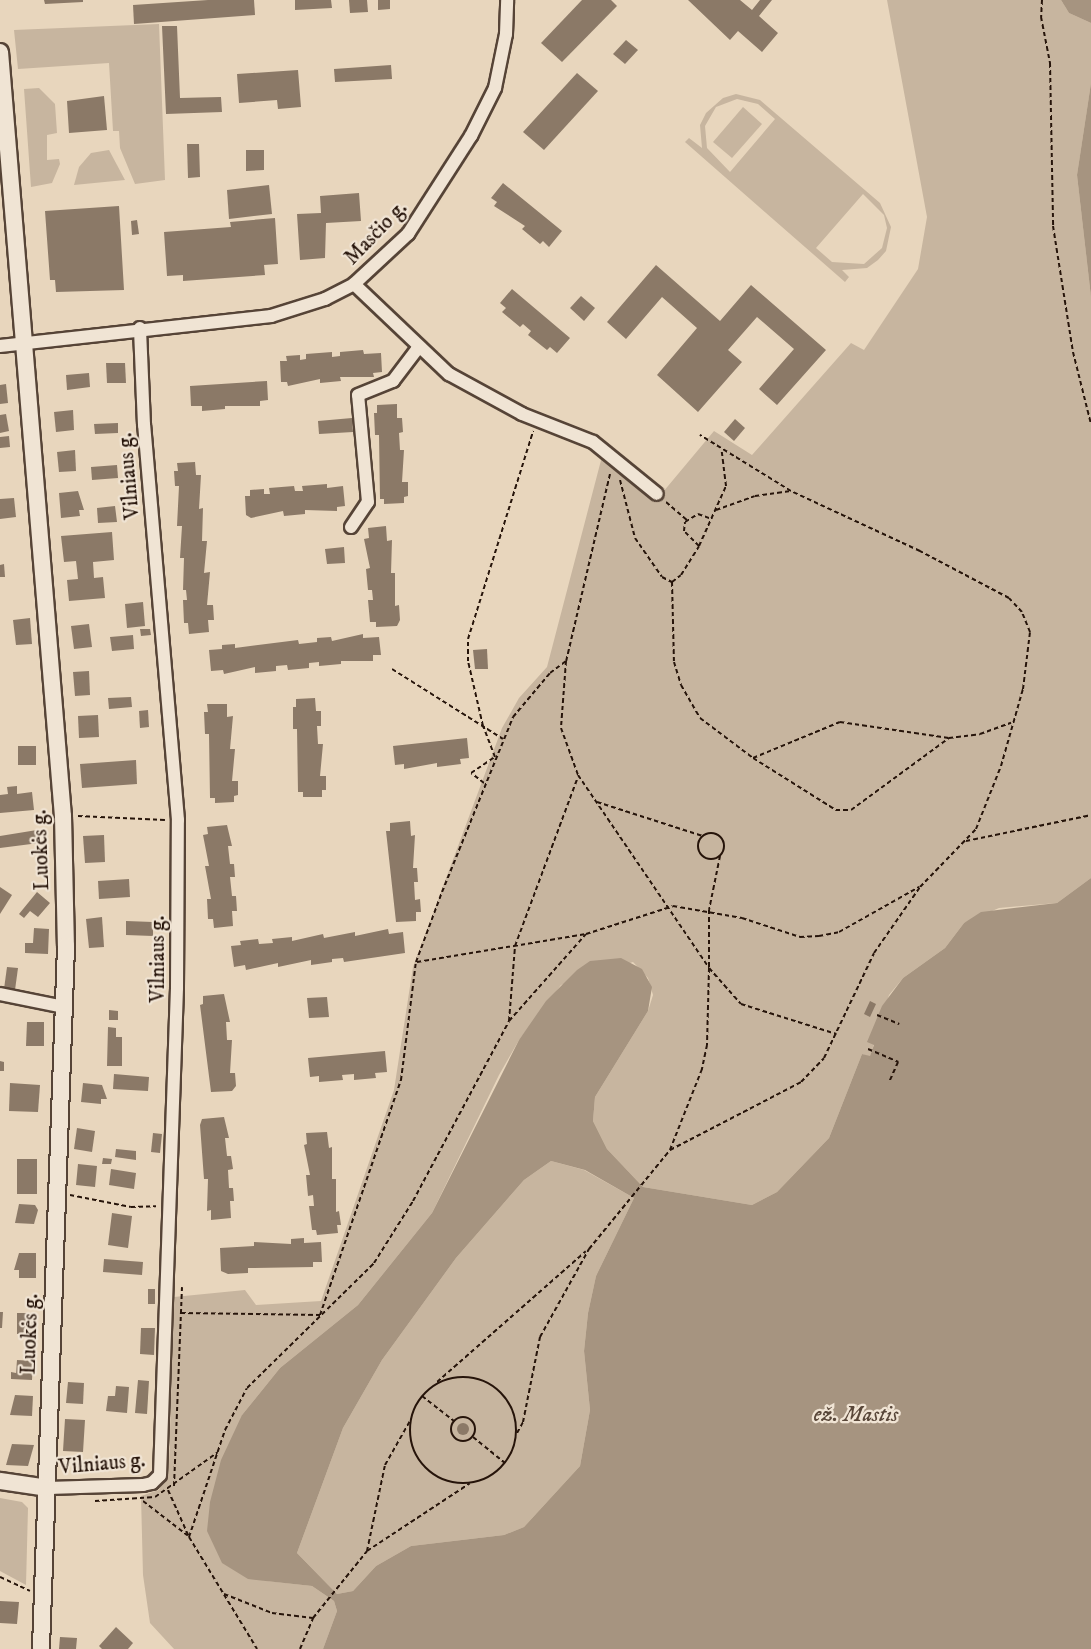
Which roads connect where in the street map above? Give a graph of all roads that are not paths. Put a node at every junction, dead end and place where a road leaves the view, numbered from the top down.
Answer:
1 (507, 0) edge
2 (0, 52) edge
3 (354, 284) junction
4 (140, 328) junction
5 (24, 342) junction
6 (0, 346) edge
7 (418, 348) junction
8 (657, 494) road end
9 (351, 527) dead end
10 (0, 993) edge
11 (64, 1007) junction
12 (0, 1481) edge
13 (48, 1488) junction
14 (42, 1649) edge

1 - 3 street, Masčio g.
2 - 5 main road, Luokės g.
3 - 4 street, Masčio g.
3 - 7 street
4 - 5 street, Masčio g.
4 - 13 street, Vilniaus g.
5 - 6 street, Masčio g.
5 - 11 main road, Luokės g.
7 - 8 street
7 - 9 street
10 - 11 street
11 - 13 main road, Luokės g.
12 - 13 main road
13 - 14 main road, Luokės g.

